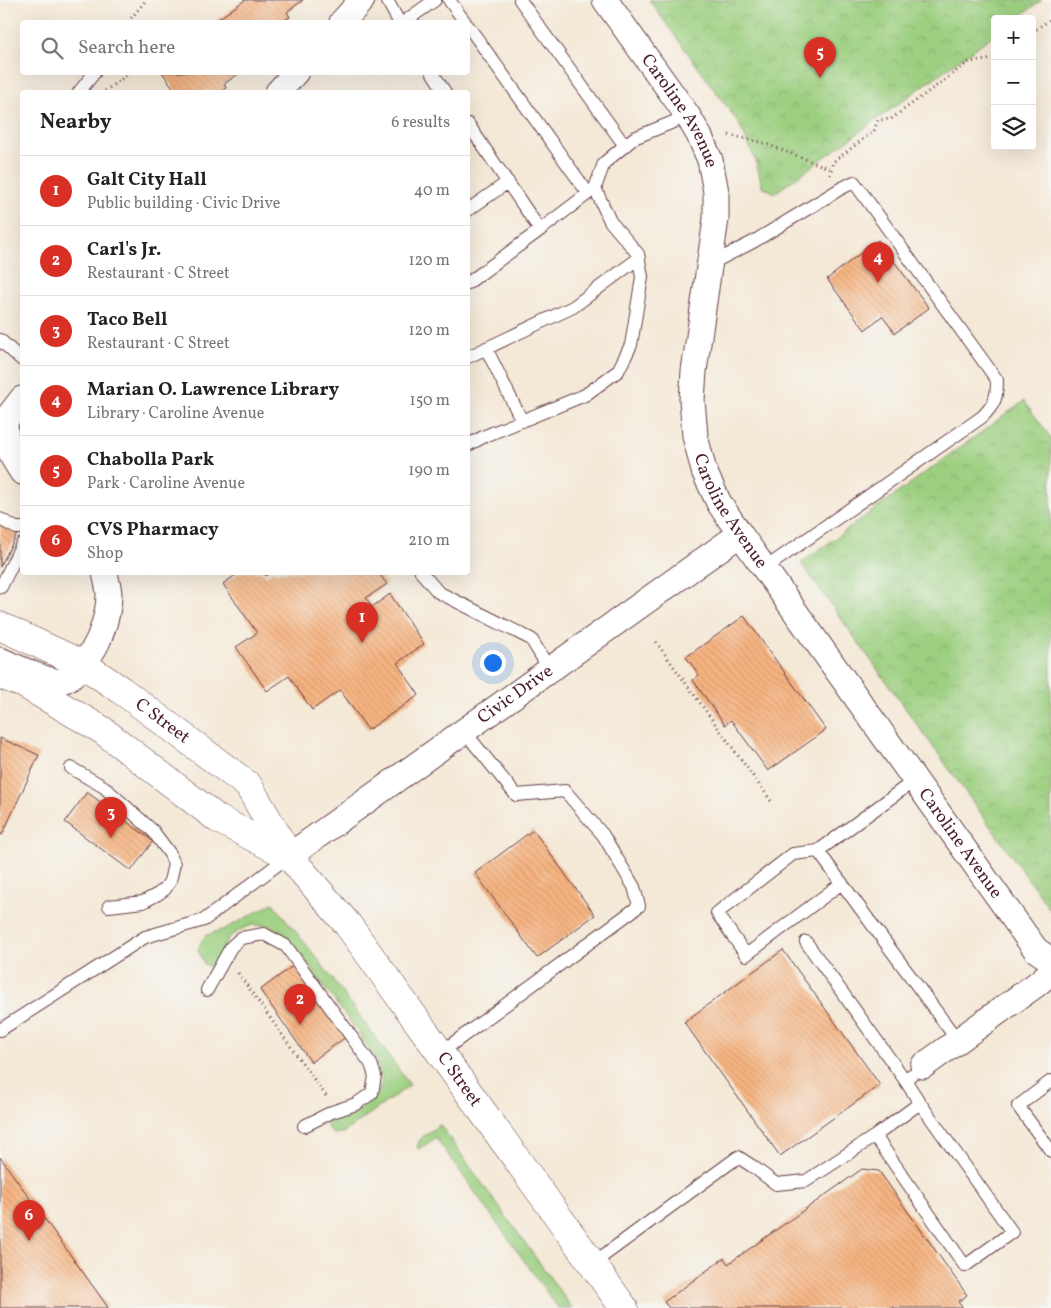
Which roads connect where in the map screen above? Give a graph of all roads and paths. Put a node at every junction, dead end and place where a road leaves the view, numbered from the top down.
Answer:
1 (146, 0) edge
2 (362, 0) edge
3 (387, 0) edge
4 (435, 0) edge
5 (449, 0) edge
6 (520, 0) edge
7 (605, 0) edge
8 (1051, 19) edge
9 (130, 20) edge
10 (344, 20) edge
11 (398, 20) edge
12 (407, 20) edge
13 (464, 20) edge
14 (470, 29) edge
15 (1036, 29) edge
16 (991, 59) edge
17 (93, 75) edge
18 (127, 75) edge
19 (293, 75) edge
20 (434, 75) edge
21 (81, 90) edge
22 (105, 90) edge
23 (280, 90) edge
24 (445, 90) edge
25 (688, 116) junction
26 (470, 127) edge
27 (729, 135) dead end
28 (625, 146) junction
29 (831, 169) junction
30 (829, 179) dead end
31 (508, 182) junction
32 (592, 191) junction
33 (470, 209) edge
34 (540, 230) junction
35 (639, 258) junction
36 (710, 264) junction
37 (470, 282) edge
38 (0, 340) edge
39 (486, 348) junction
40 (470, 355) edge
41 (20, 358) edge
42 (20, 402) edge
43 (522, 421) junction
44 (3, 440) edge
45 (470, 444) edge
46 (20, 469) edge
47 (0, 519) edge
48 (20, 528) edge
49 (740, 534) junction
50 (20, 548) edge
51 (764, 568) junction
52 (105, 575) edge
53 (424, 575) edge
54 (0, 586) edge
55 (0, 626) edge
56 (656, 642) dead end
57 (0, 660) edge
58 (84, 664) junction
59 (550, 670) junction
60 (0, 675) edge
61 (464, 731) junction
62 (71, 768) dead end
63 (915, 780) junction
64 (771, 801) dead end
65 (818, 851) junction
66 (289, 856) junction
67 (842, 884) junction
68 (109, 906) dead end
69 (806, 942) dead end
70 (1051, 960) edge
71 (1051, 972) edge
72 (238, 973) dead end
73 (207, 990) dead end
74 (0, 1030) edge
75 (958, 1042) junction
76 (440, 1054) junction
77 (914, 1073) junction
78 (1051, 1081) edge
79 (920, 1103) junction
80 (336, 1110) junction
81 (304, 1126) dead end
82 (874, 1136) junction
83 (1051, 1151) edge
84 (592, 1264) junction
85 (624, 1308) edge

1 - 9 path
2 - 10 street
3 - 11 lane
4 - 12 lane
5 - 13 lane
6 - 28 lane
7 - 25 street, Caroline Avenue
8 - 15 path
14 - 32 lane
16 - 29 path
17 - 21 lane
18 - 22 path
19 - 23 street
20 - 24 lane
25 - 28 lane
25 - 36 street, Caroline Avenue
26 - 31 lane
27 - 29 path
28 - 32 lane
29 - 30 path
31 - 33 lane
31 - 34 lane
32 - 34 lane
32 - 35 lane
34 - 37 lane
35 - 39 lane
35 - 43 lane
36 - 49 street, Caroline Avenue
36 - 51 lane
38 - 41 lane
39 - 40 lane
39 - 43 lane
42 - 44 street
43 - 45 lane
44 - 46 street
47 - 48 lane
49 - 51 street, Caroline Avenue
49 - 59 street, Civic Drive
50 - 54 lane
51 - 63 street, Caroline Avenue
52 - 58 street
53 - 59 lane
55 - 58 street, C Street
56 - 64 path
57 - 58 street
58 - 66 street, C Street
59 - 61 street, Civic Drive
60 - 66 street, C Street
61 - 66 street, Civic Drive
61 - 76 lane
62 - 68 lane
63 - 65 lane
63 - 70 street, Caroline Avenue
65 - 67 lane
65 - 67 lane
66 - 74 lane
66 - 76 street, C Street
67 - 75 lane
69 - 77 lane
71 - 75 street
72 - 80 path
73 - 80 lane
75 - 77 street
76 - 84 street, C Street
77 - 79 lane
78 - 83 lane
79 - 82 lane
79 - 82 lane
80 - 81 lane
82 - 84 lane
84 - 85 street, C Street

